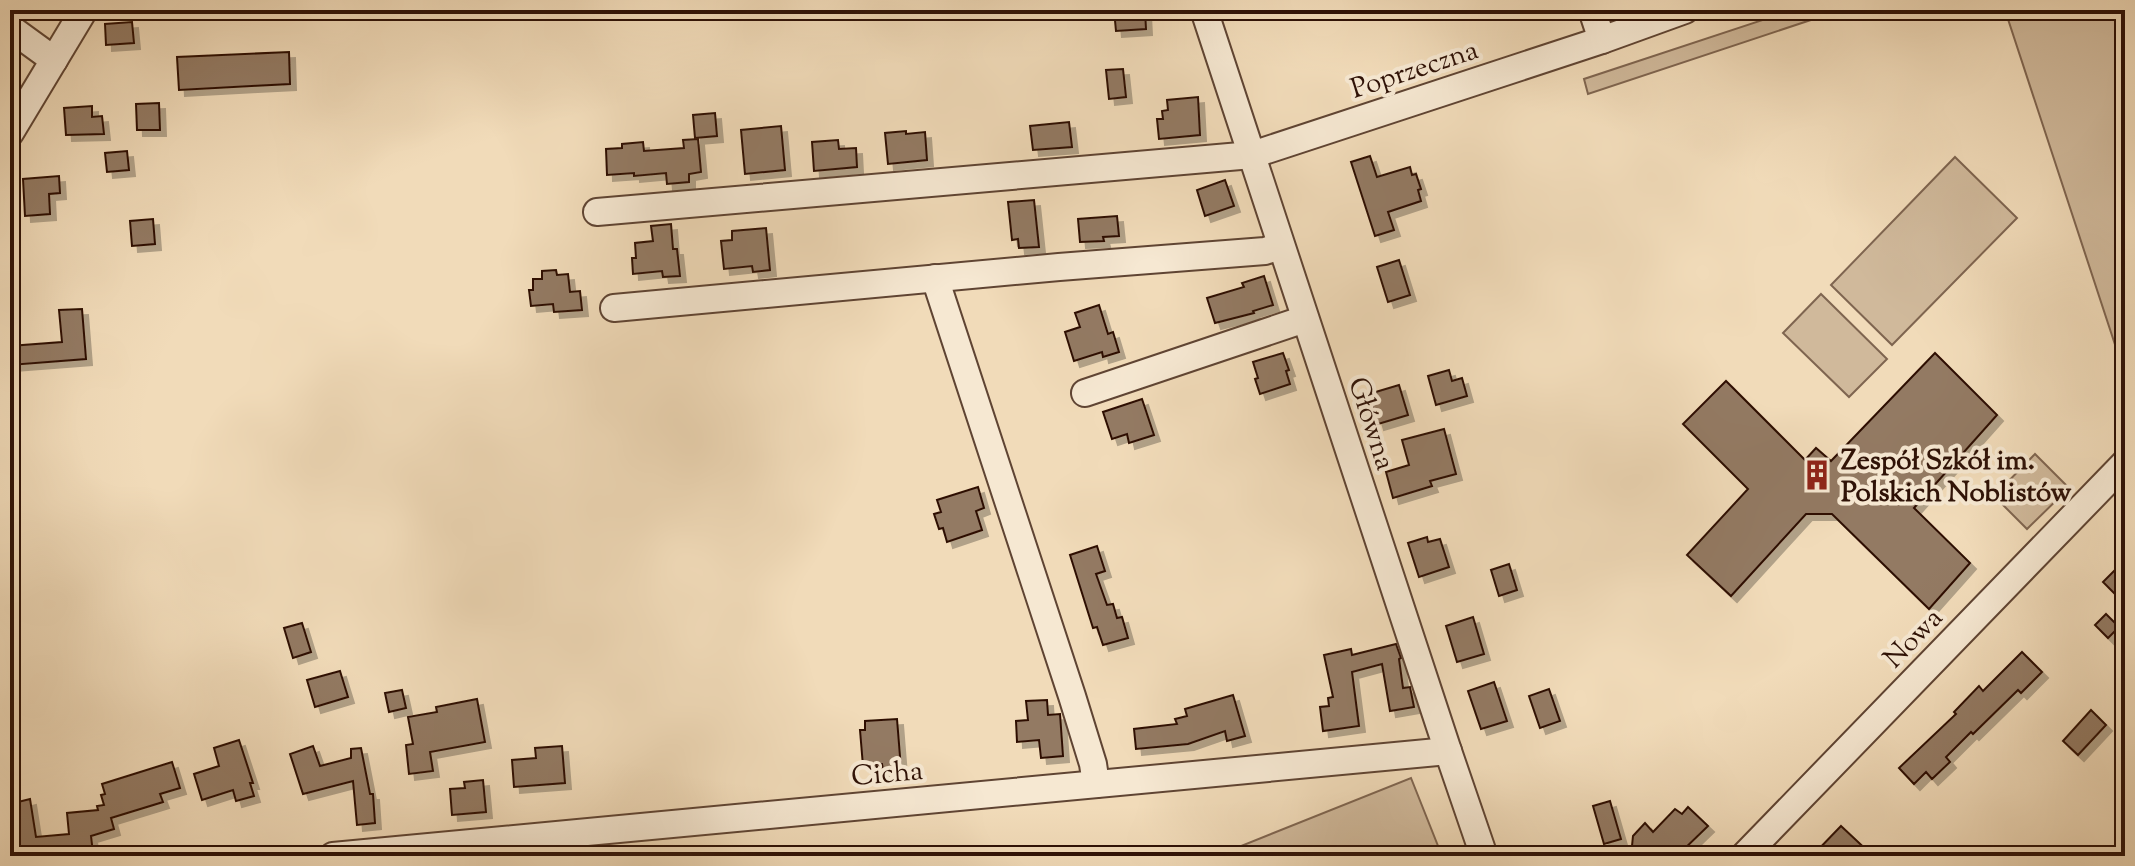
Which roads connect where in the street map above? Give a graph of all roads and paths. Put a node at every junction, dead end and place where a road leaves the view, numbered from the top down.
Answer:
1 (84, 10) edge
2 (1204, 10) edge
3 (1592, 10) edge
4 (1685, 10) edge
5 (10, 28) edge
6 (1602, 40) junction
7 (54, 60) junction
8 (10, 133) edge
9 (1252, 155) junction
10 (597, 212) dead end
11 (1280, 246) junction
12 (935, 278) junction
13 (614, 308) dead end
14 (1305, 319) junction
15 (1085, 393) dead end
16 (2125, 463) edge
17 (1448, 751) junction
18 (1096, 784) junction
19 (333, 856) edge
20 (1484, 856) edge
21 (1744, 856) edge

1 - 7 street
2 - 9 street, Główna
3 - 6 street
4 - 6 street, Poprzeczna
5 - 7 street
6 - 9 street, Poprzeczna
7 - 8 street
9 - 10 street, Poprzeczna
9 - 11 street, Główna
11 - 12 street
11 - 14 street, Główna
12 - 13 street
12 - 18 street
14 - 15 street
14 - 17 street, Główna
16 - 21 street, Nowa
17 - 18 street, Cicha
17 - 20 street, Główna
18 - 19 street, Cicha

